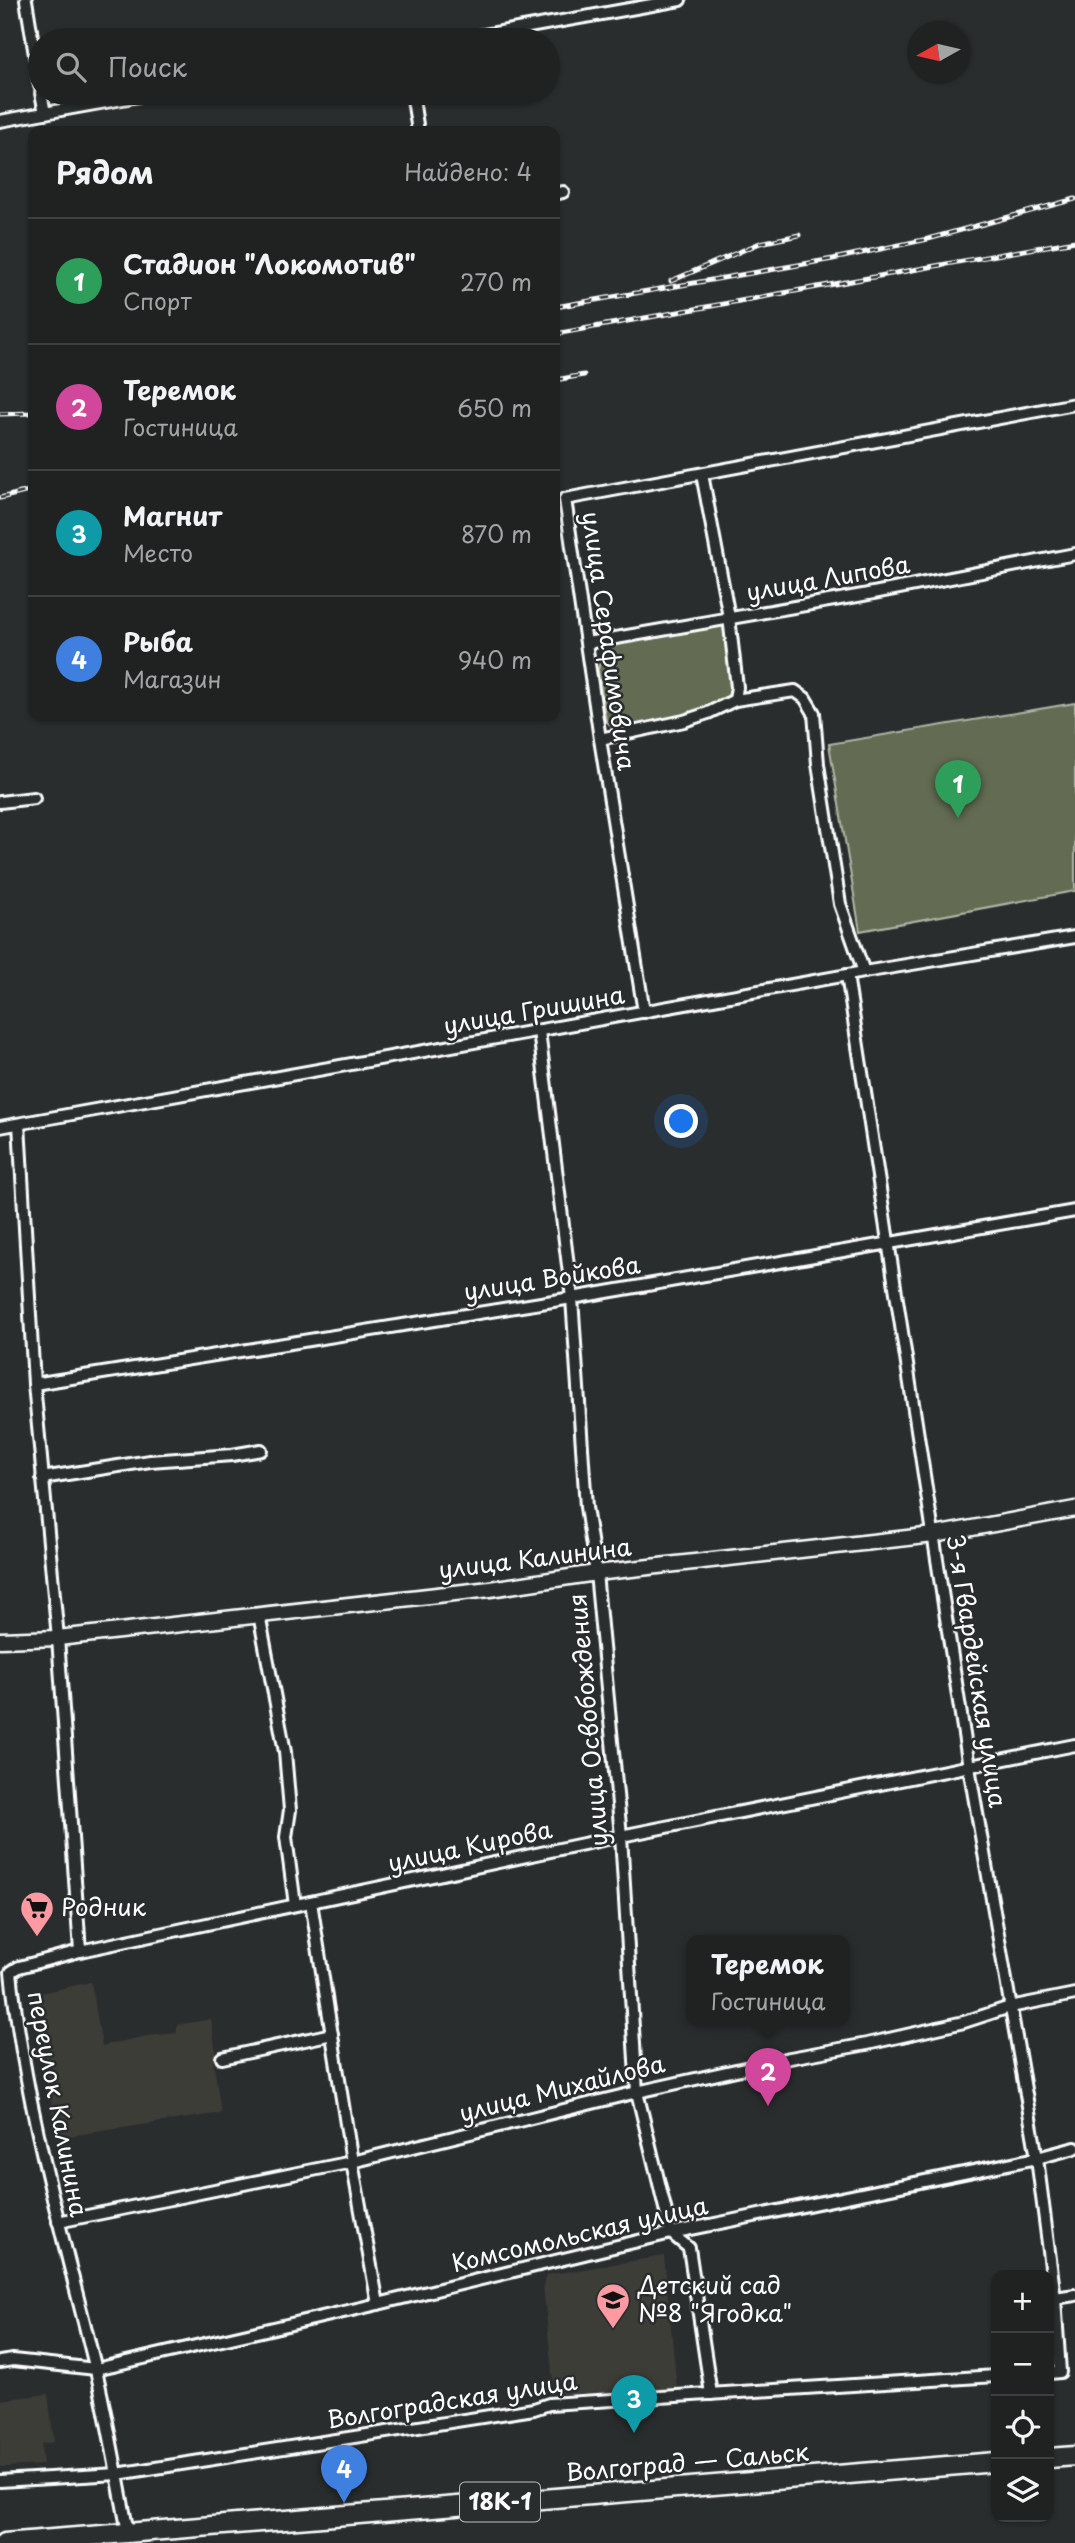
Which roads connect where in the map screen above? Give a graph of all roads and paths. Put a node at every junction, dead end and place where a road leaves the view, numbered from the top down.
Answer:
1 (26, 0) edge
2 (680, 0) edge
3 (31, 28) edge
4 (523, 28) edge
5 (43, 105) edge
6 (89, 105) edge
7 (414, 105) edge
8 (44, 113) junction
9 (0, 121) edge
10 (417, 126) edge
11 (1075, 404) edge
12 (702, 474) junction
13 (1075, 554) edge
14 (729, 617) junction
15 (587, 643) junction
16 (735, 700) junction
17 (600, 739) junction
18 (34, 798) dead end
19 (0, 802) edge
20 (1075, 937) edge
21 (864, 972) junction
22 (847, 975) junction
23 (644, 1012) junction
24 (540, 1031) junction
25 (19, 1124) junction
26 (0, 1127) edge
27 (1075, 1211) edge
28 (888, 1243) junction
29 (572, 1298) junction
30 (34, 1384) junction
31 (261, 1450) dead end
32 (42, 1478) junction
33 (1075, 1509) edge
34 (934, 1535) junction
35 (596, 1573) junction
36 (259, 1614) junction
37 (58, 1638) junction
38 (0, 1640) edge
39 (1075, 1745) edge
40 (969, 1767) junction
41 (621, 1836) junction
42 (311, 1902) junction
43 (295, 1905) junction
44 (80, 1951) junction
45 (1075, 1994) edge
46 (1010, 2007) junction
47 (332, 2034) junction
48 (222, 2058) dead end
49 (637, 2092) junction
50 (1075, 2148) edge
51 (1037, 2158) junction
52 (352, 2162) junction
53 (58, 2222) junction
54 (671, 2233) junction
55 (1075, 2295) edge
56 (1055, 2298) junction
57 (378, 2304) junction
58 (0, 2362) edge
59 (96, 2369) junction
60 (1054, 2373) edge
61 (991, 2376) edge
62 (711, 2394) junction
63 (1075, 2456) edge
64 (1054, 2458) edge
65 (991, 2462) edge
66 (117, 2474) junction
67 (0, 2481) edge
68 (128, 2532) junction
69 (4, 2543) edge

1 - 3 street
2 - 4 street
5 - 8 street
6 - 8 street
7 - 10 street
8 - 9 street
11 - 12 street, улица Серафимовича
12 - 14 street
12 - 15 street, улица Серафимовича
13 - 14 street, улица Липова
14 - 15 street, улица Липова
14 - 16 street
15 - 17 street, улица Серафимовича
16 - 17 street
16 - 21 street
17 - 23 street, улица Серафимовича
18 - 19 street
20 - 21 street, улица Гришина
21 - 22 street, улица Гришина
22 - 23 street, улица Гришина
22 - 28 street, 3-я Гвардейская улица
23 - 24 street, улица Гришина
24 - 25 street, улица Гришина
24 - 29 street, улица Освобождения
25 - 26 street, улица Гришина
25 - 30 street
27 - 28 street, улица Войкова
28 - 29 street, улица Войкова
28 - 34 street, 3-я Гвардейская улица
29 - 30 street, улица Войкова
29 - 35 street, улица Освобождения
30 - 32 street
31 - 32 street
32 - 37 street
33 - 34 street, улица Калинина
34 - 35 street, улица Калинина
34 - 40 street, 3-я Гвардейская улица
35 - 36 street, улица Калинина
35 - 41 street, улица Освобождения
36 - 37 street, улица Калинина
36 - 43 street
37 - 38 street, улица Калинина
37 - 44 street
39 - 40 street, улица Кирова
40 - 41 street, улица Кирова
40 - 46 street, 3-я Гвардейская улица
41 - 42 street, улица Кирова
41 - 49 street, улица Освобождения
42 - 43 street, улица Кирова
42 - 47 street
43 - 44 street, улица Кирова
44 - 53 street, переулок Калинина
45 - 46 street, улица Михайлова
46 - 49 street, улица Михайлова
46 - 51 street, 3-я Гвардейская улица
47 - 48 street
47 - 52 street
49 - 52 street, улица Михайлова
49 - 54 street, улица Освобождения
50 - 51 street, Комсомольская улица
51 - 54 street, Комсомольская улица
51 - 56 street, 3-я Гвардейская улица
52 - 53 street, улица Михайлова
52 - 57 street
53 - 59 street, переулок Калинина
54 - 57 street, Комсомольская улица
54 - 62 street, улица Освобождения
55 - 56 street
56 - 60 street, 3-я Гвардейская улица
57 - 59 street, Комсомольская улица
58 - 59 street
59 - 66 street, переулок Калинина
61 - 62 street, Волгоградская улица
62 - 66 street, Волгоградская улица
63 - 64 main road
65 - 68 main road, Волгоград — Сальск / 18К-1
66 - 67 street, Волгоградская улица
66 - 68 street, переулок Калинина
68 - 69 main road, Волгоград — Сальск / 18К-1

